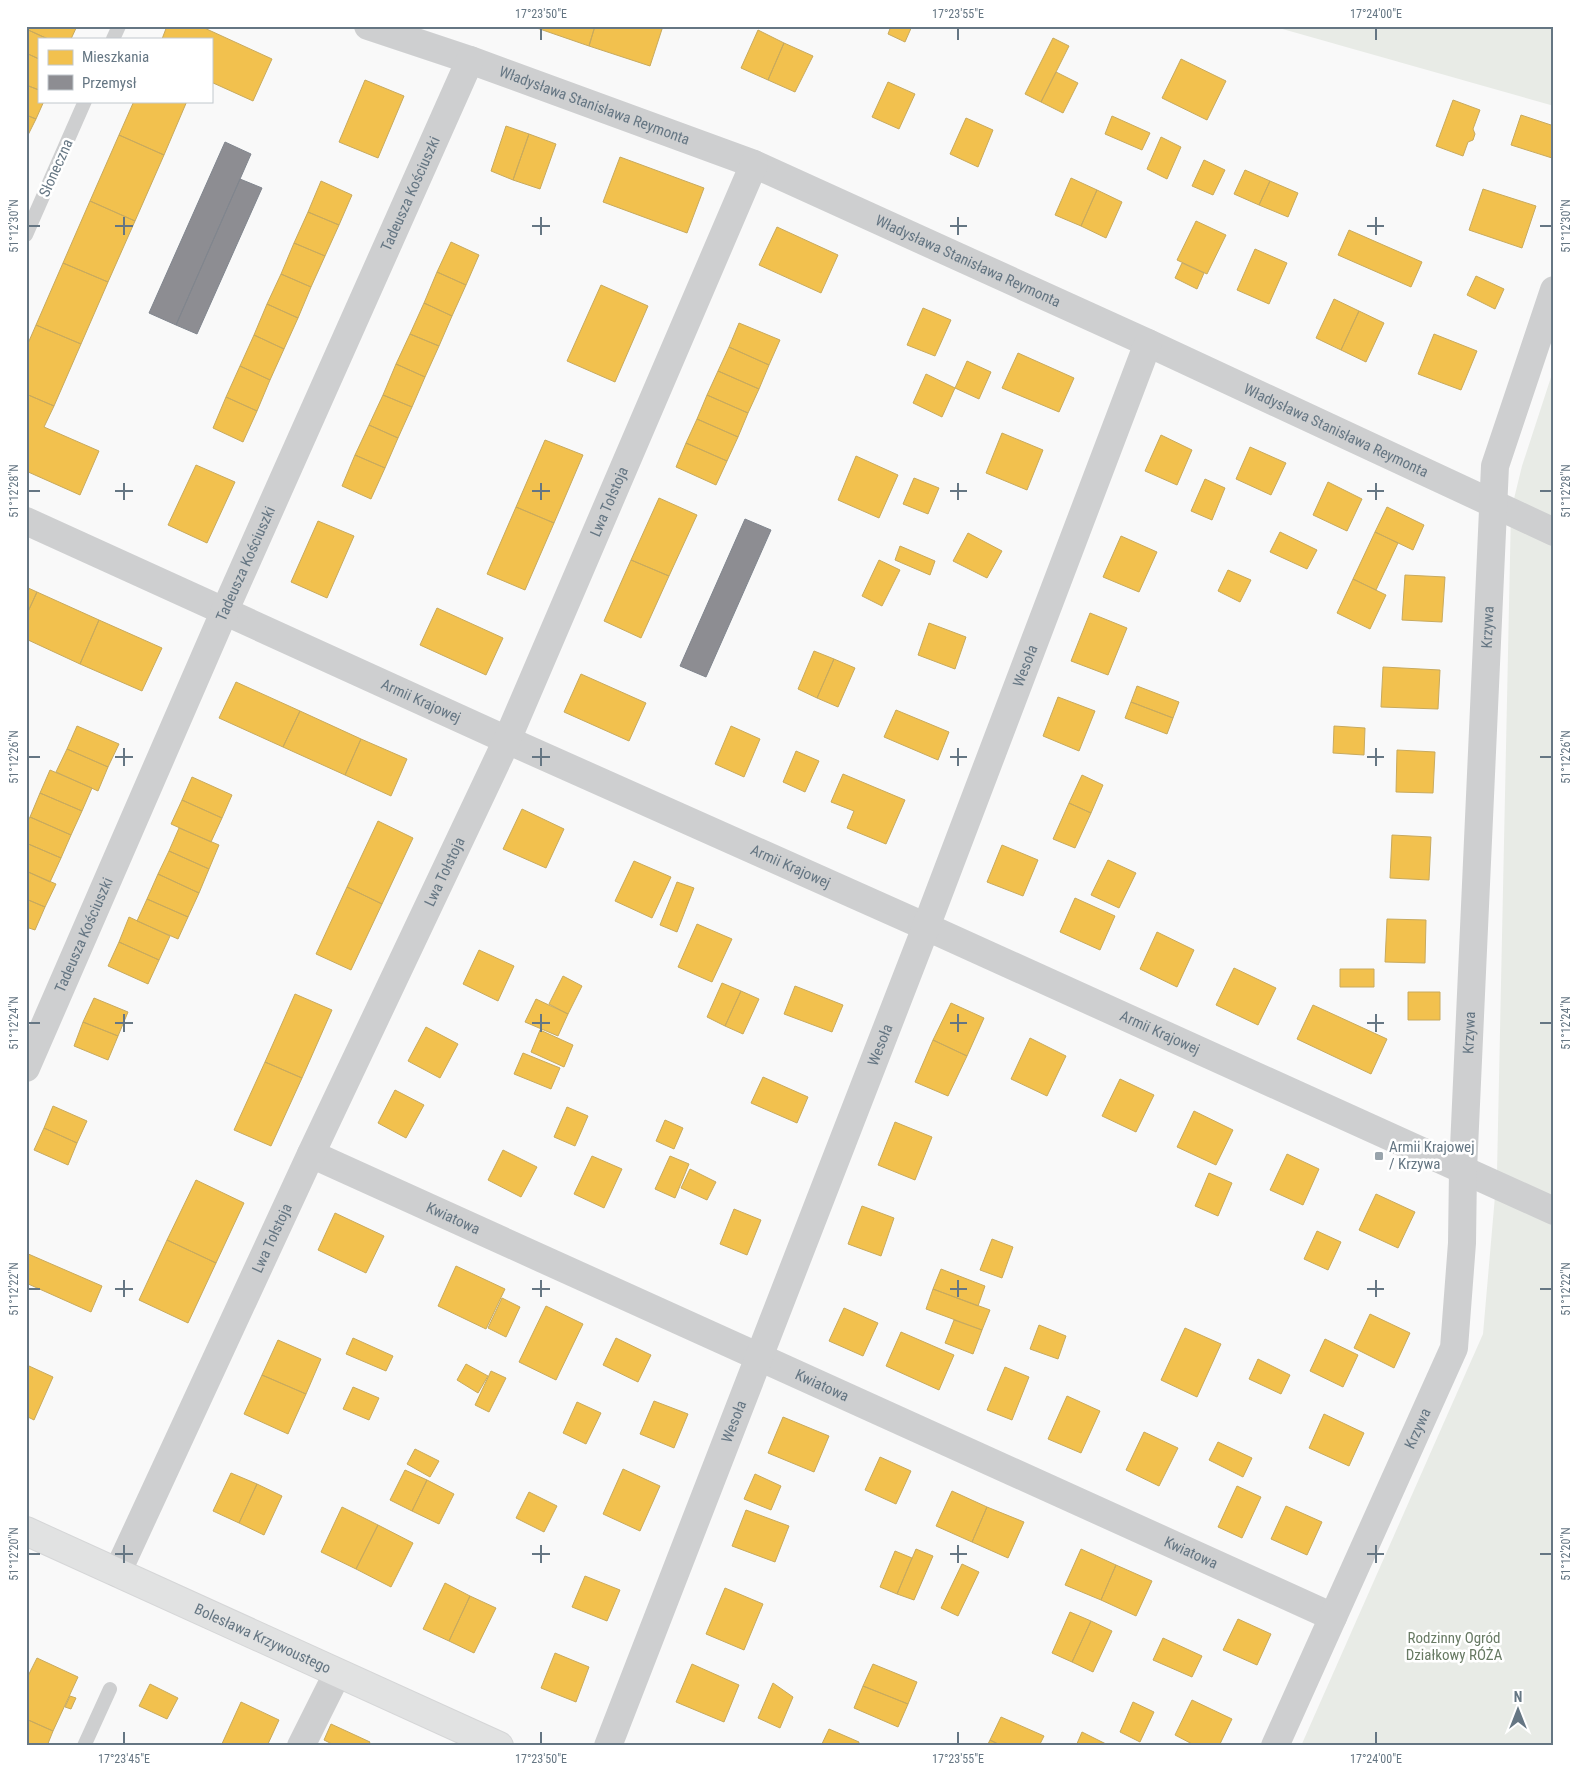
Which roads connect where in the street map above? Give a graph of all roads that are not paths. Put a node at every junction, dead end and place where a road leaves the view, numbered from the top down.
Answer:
1 (119, 26) edge
2 (368, 26) edge
3 (113, 38) edge
4 (470, 60) junction
5 (85, 102) edge
6 (754, 164) junction
7 (26, 235) edge
8 (1554, 290) edge
9 (1148, 343) junction
10 (1492, 503) junction
11 (26, 521) edge
12 (1554, 532) edge
13 (225, 610) junction
14 (507, 740) junction
15 (926, 926) junction
16 (26, 1068) edge
17 (311, 1154) junction
18 (1463, 1170) junction
19 (1554, 1210) edge
20 (758, 1356) junction
21 (26, 1531) edge
22 (117, 1573) junction
23 (1333, 1617) junction
24 (337, 1674) junction
25 (110, 1689) dead end
26 (84, 1746) edge
27 (301, 1746) edge
28 (499, 1746) edge
29 (608, 1746) edge
30 (1274, 1746) edge

1 - 3 lane
2 - 4 street, Władysława Stanisława Reymonta
4 - 6 street, Władysława Stanisława Reymonta
4 - 13 street, Tadeusza Kościuszki
5 - 7 lane, Słoneczna
6 - 9 street, Władysława Stanisława Reymonta
6 - 14 street, Lwa Tołstoja
8 - 10 street, Krzywa
9 - 10 street, Władysława Stanisława Reymonta
9 - 15 street, Wesoła
10 - 12 street, Władysława Stanisława Reymonta
10 - 18 street, Krzywa
11 - 13 street, Armii Krajowej
13 - 14 street, Armii Krajowej
13 - 16 street, Tadeusza Kościuszki
14 - 15 street, Armii Krajowej
14 - 17 street, Lwa Tołstoja
15 - 18 street, Armii Krajowej
15 - 20 street, Wesoła
17 - 20 street, Kwiatowa
17 - 22 street, Lwa Tołstoja
18 - 19 street, Armii Krajowej
18 - 23 street, Krzywa
20 - 23 street, Kwiatowa
20 - 29 street, Wesoła
21 - 22 street, Bolesława Krzywoustego
22 - 24 street, Bolesława Krzywoustego
23 - 30 street, Krzywa
24 - 27 street
24 - 28 street, Bolesława Krzywoustego
25 - 26 lane

